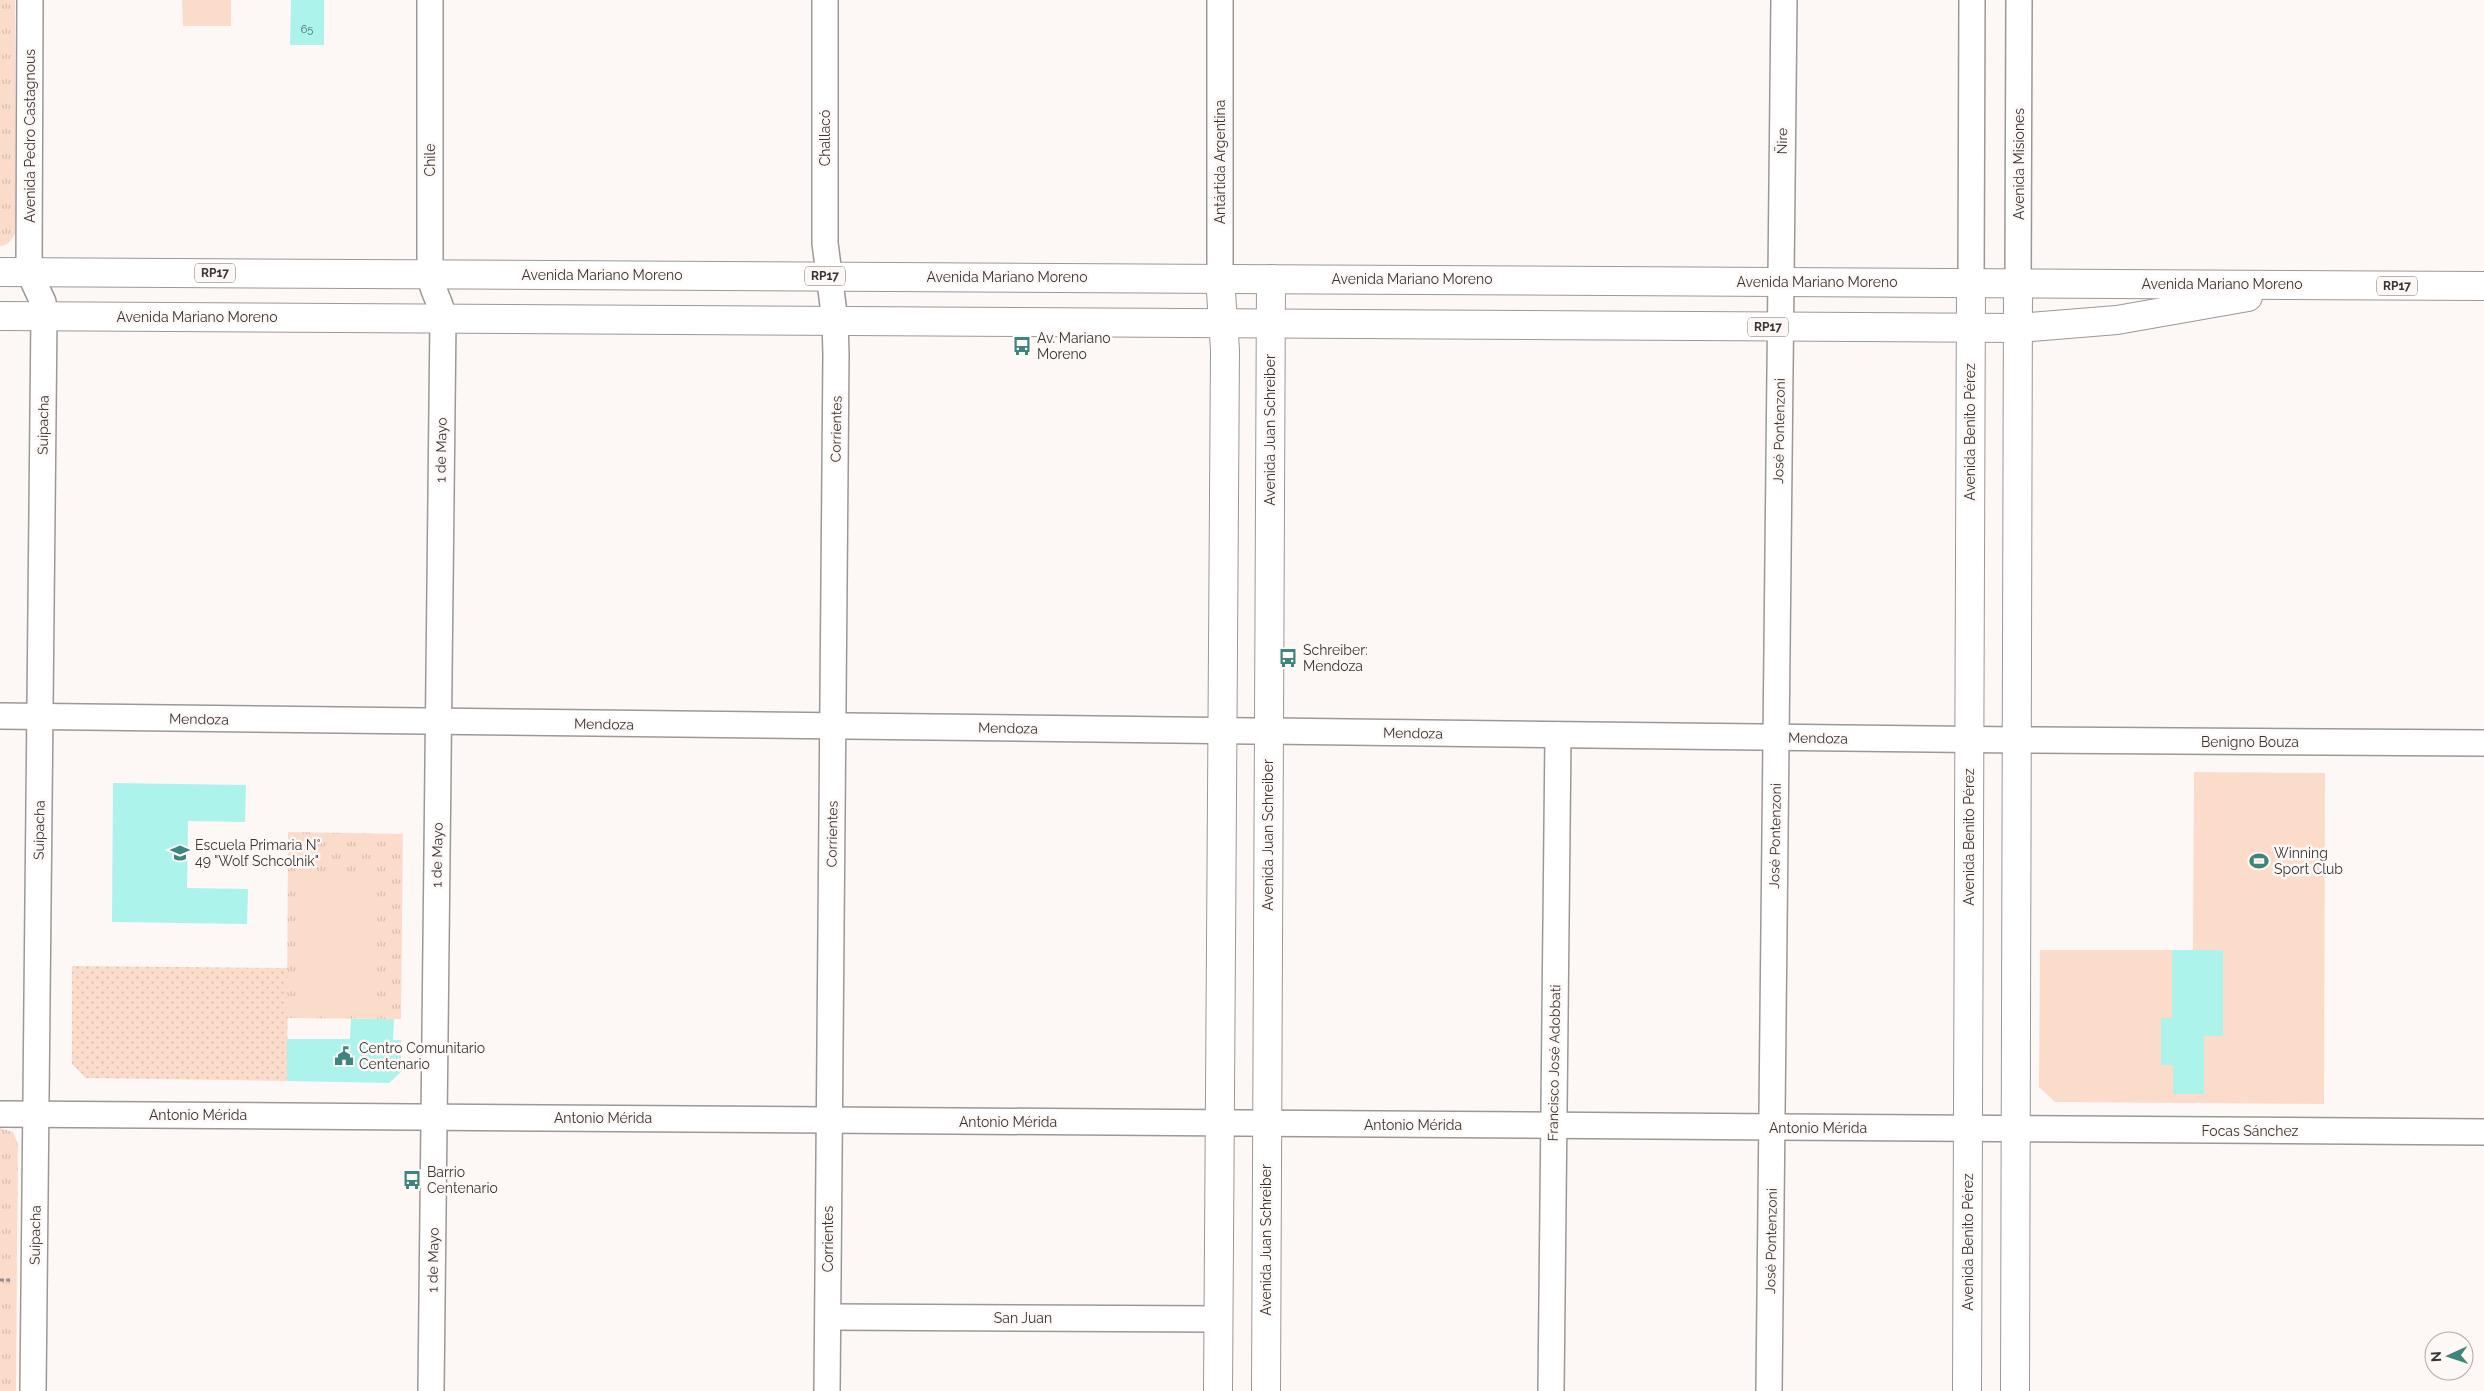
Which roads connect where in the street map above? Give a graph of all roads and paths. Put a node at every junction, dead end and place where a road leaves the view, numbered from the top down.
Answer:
1 (30, 0) edge
2 (430, 0) edge
3 (825, 0) edge
4 (1220, 0) edge
5 (1784, 0) edge
6 (1972, 0) edge
7 (2019, 0) edge
8 (0, 272) edge
9 (29, 272) junction
10 (430, 274) junction
11 (829, 276) junction
12 (1220, 278) junction
13 (1271, 278) junction
14 (1781, 281) junction
15 (1971, 282) junction
16 (2018, 283) junction
17 (2311, 285) junction
18 (2484, 286) edge
19 (0, 316) edge
20 (44, 316) junction
21 (443, 318) junction
22 (835, 321) junction
23 (1222, 323) junction
24 (1271, 324) junction
25 (1781, 327) junction
26 (1971, 328) junction
27 (2018, 328) junction
28 (0, 716) edge
29 (40, 717) junction
30 (438, 722) junction
31 (833, 726) junction
32 (1222, 731) junction
33 (1269, 731) junction
34 (1558, 735) junction
35 (1776, 738) junction
36 (1970, 740) junction
37 (2017, 740) junction
38 (2484, 743) edge
39 (0, 1114) edge
40 (36, 1114) junction
41 (434, 1117) junction
42 (829, 1120) junction
43 (1219, 1124) junction
44 (1267, 1124) junction
45 (1554, 1126) junction
46 (1772, 1128) junction
47 (1968, 1129) junction
48 (2016, 1130) junction
49 (2484, 1132) edge
50 (0, 1280) edge
51 (10, 1280) dead end
52 (828, 1317) junction
53 (1218, 1319) junction
54 (33, 1391) edge
55 (431, 1391) edge
56 (827, 1391) edge
57 (1218, 1391) edge
58 (1266, 1391) edge
59 (1551, 1391) edge
60 (1769, 1391) edge
61 (1968, 1391) edge
62 (2015, 1391) edge

1 - 9 street, Avenida Pedro Castagnous
2 - 10 street, Chile
3 - 11 street, Challacó
4 - 12 street, Antártida Argentina
5 - 14 street, Ñire
6 - 15 street
7 - 16 street, Avenida Misiones
8 - 9 main road, Avenida Mariano Moreno / RP17
9 - 10 main road, Avenida Mariano Moreno / RP17
9 - 20 street, Suipacha
10 - 11 main road, Avenida Mariano Moreno / RP17
10 - 21 street, Chile
11 - 12 main road, Avenida Mariano Moreno / RP17
11 - 22 street, Corrientes
12 - 13 main road, Avenida Mariano Moreno / RP17
12 - 23 main road, Antártida Argentina
13 - 14 main road, Avenida Mariano Moreno / RP17
13 - 24 main road, Avenida Juan Schreiber
14 - 15 main road, Avenida Mariano Moreno / RP17
14 - 25 street, José Pontenzoni
15 - 16 main road, Avenida Mariano Moreno / RP17
15 - 26 main road, Avenida Benito Pérez
16 - 17 main road, Avenida Mariano Moreno / RP17
16 - 27 main road, Avenida Misiones
17 - 18 main road, RP17
17 - 27 main road, Avenida Mariano Moreno / RP17
19 - 20 main road, Avenida Mariano Moreno / RP17
20 - 21 main road, Avenida Mariano Moreno / RP17
20 - 29 street, Suipacha
21 - 22 main road, Avenida Mariano Moreno / RP17
21 - 30 street, 1 de Mayo
22 - 23 main road, Avenida Mariano Moreno / RP17
22 - 31 street, Corrientes
23 - 24 main road, Avenida Mariano Moreno / RP17
23 - 32 main road
24 - 25 main road, Avenida Mariano Moreno / RP17
24 - 33 main road, Avenida Juan Schreiber
25 - 26 main road, Avenida Mariano Moreno / RP17
25 - 35 street, José Pontenzoni
26 - 27 main road, Avenida Mariano Moreno / RP17
26 - 36 main road, Avenida Benito Pérez
27 - 37 main road
28 - 29 street, Mendoza
29 - 30 street, Mendoza
29 - 40 street, Suipacha
30 - 31 street, Mendoza
30 - 41 street, 1 de Mayo
31 - 32 street, Mendoza
31 - 42 street, Corrientes
32 - 33 street, Mendoza
32 - 43 main road
33 - 34 street, Mendoza
33 - 44 main road, Avenida Juan Schreiber
34 - 35 street, Mendoza
34 - 45 street, Francisco José Adobbati
35 - 36 street, Mendoza
35 - 46 street, José Pontenzoni
36 - 37 street, Mendoza
36 - 47 main road, Avenida Benito Pérez
37 - 38 street, Benigno Bouza
37 - 48 main road
39 - 40 street, Antonio Mérida
40 - 41 street, Antonio Mérida
40 - 54 street, Suipacha
41 - 42 street, Antonio Mérida
41 - 55 street, 1 de Mayo
42 - 43 street, Antonio Mérida
42 - 52 street, Corrientes
43 - 44 street, Antonio Mérida
43 - 53 main road
44 - 45 street, Antonio Mérida
44 - 58 main road, Avenida Juan Schreiber
45 - 46 street, Antonio Mérida
45 - 59 street, Francisco José Adobbati
46 - 47 street, Antonio Mérida
46 - 60 street, José Pontenzoni
47 - 48 street, Antonio Mérida
47 - 61 main road, Avenida Benito Pérez
48 - 49 street, Focas Sánchez
48 - 62 main road
50 - 51 path
52 - 53 street, San Juan
52 - 56 street, Corrientes
53 - 57 main road

